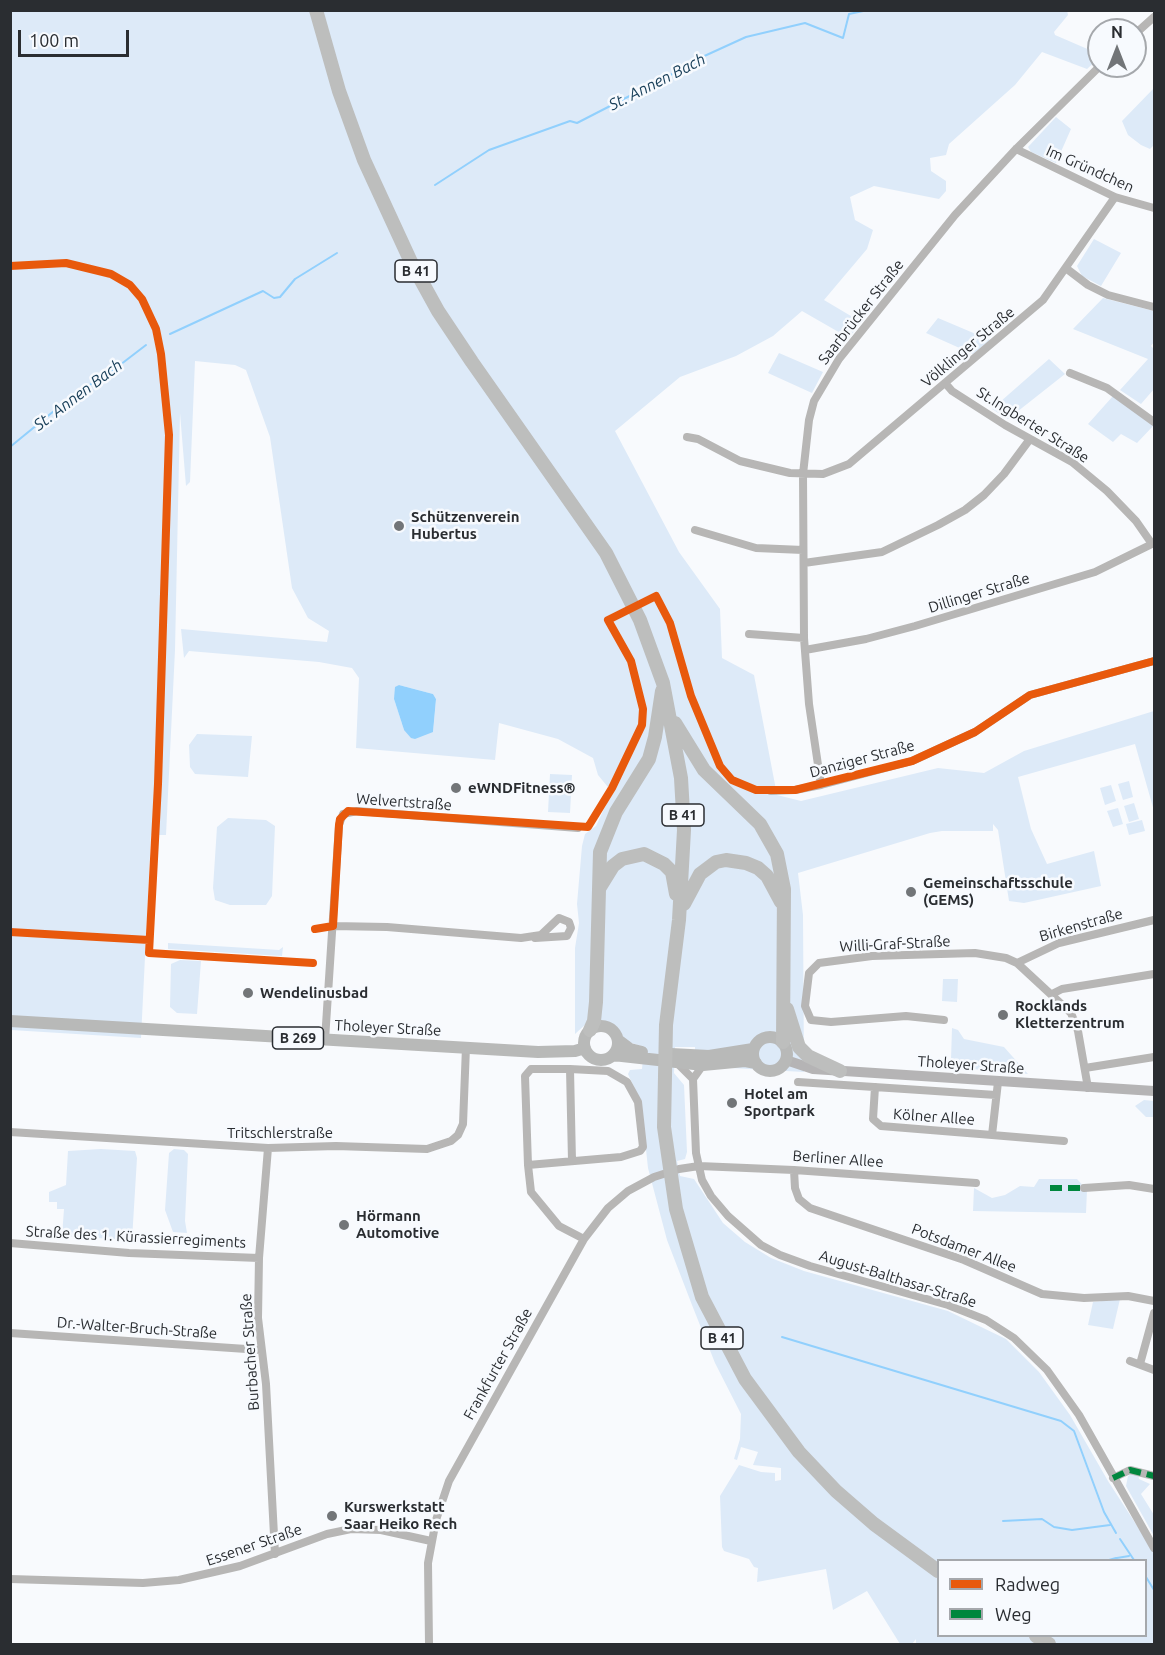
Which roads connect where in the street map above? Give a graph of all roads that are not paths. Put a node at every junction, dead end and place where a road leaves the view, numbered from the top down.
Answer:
1 (316, 10) edge
2 (1088, 78) edge
3 (1016, 149) junction
4 (1115, 196) junction
5 (1155, 208) edge
6 (1067, 269) junction
7 (1155, 307) edge
8 (1070, 373) dead end
9 (946, 384) junction
10 (1155, 422) edge
11 (687, 437) dead end
12 (1030, 439) junction
13 (803, 474) junction
14 (695, 530) dead end
15 (1154, 544) edge
16 (803, 550) junction
17 (804, 563) junction
18 (749, 634) dead end
19 (804, 638) junction
20 (805, 650) junction
21 (1155, 661) edge
22 (663, 683) junction
23 (671, 716) junction
24 (821, 785) junction
25 (771, 791) dead end
26 (578, 828) dead end
27 (599, 888) junction
28 (783, 906) junction
29 (679, 917) junction
30 (1155, 920) edge
31 (333, 926) junction
32 (535, 938) dead end
33 (1017, 963) junction
34 (1155, 974) edge
35 (1052, 994) junction
36 (783, 996) junction
37 (596, 1002) junction
38 (944, 1020) dead end
39 (10, 1021) edge
40 (606, 1026) junction
41 (590, 1030) junction
42 (777, 1039) junction
43 (325, 1040) junction
44 (618, 1040) junction
45 (466, 1047) junction
46 (585, 1048) junction
47 (753, 1049) junction
48 (613, 1055) junction
49 (644, 1056) junction
50 (1155, 1057) edge
51 (681, 1060) junction
52 (786, 1060) junction
53 (756, 1063) junction
54 (703, 1065) junction
55 (1085, 1068) junction
56 (570, 1069) junction
57 (840, 1071) junction
58 (693, 1079) junction
59 (798, 1082) dead end
60 (998, 1082) junction
61 (875, 1087) junction
62 (1088, 1088) junction
63 (1155, 1092) edge
64 (996, 1095) junction
65 (10, 1132) edge
66 (992, 1135) junction
67 (1064, 1142) dead end
68 (268, 1148) junction
69 (572, 1161) junction
70 (528, 1166) junction
71 (699, 1166) junction
72 (794, 1170) junction
73 (976, 1183) dead end
74 (1084, 1188) dead end
75 (1155, 1189) edge
76 (584, 1239) junction
77 (10, 1243) edge
78 (259, 1258) junction
79 (1155, 1301) edge
80 (1155, 1313) edge
81 (10, 1333) edge
82 (261, 1350) junction
83 (1130, 1361) dead end
84 (1140, 1364) junction
85 (1155, 1370) edge
86 (1155, 1476) edge
87 (1113, 1478) junction
88 (431, 1540) junction
89 (1155, 1548) edge
90 (274, 1554) junction
91 (937, 1570) edge
92 (10, 1579) edge
93 (429, 1644) edge

1 - 22 highway, B 41
2 - 3 street, Saarbrücker Straße
3 - 4 street, Im Gründchen
3 - 13 street, Saarbrücker Straße
4 - 5 street, Im Gründchen
4 - 6 street, Völklinger Straße
6 - 7 street
6 - 9 street, Völklinger Straße
8 - 10 street
9 - 12 street, St.Ingberter Straße
9 - 13 street, Völklinger Straße
11 - 13 street, Völklinger Straße
12 - 15 street, St.Ingberter Straße
12 - 17 street
13 - 16 street, Saarbrücker Straße
14 - 16 street
15 - 20 street, Dillinger Straße
16 - 17 street, Saarbrücker Straße
17 - 19 street, Saarbrücker Straße
18 - 19 street
19 - 20 street, Saarbrücker Straße
20 - 24 street, Saarbrücker Straße
21 - 24 street, Danziger Straße
22 - 23 highway, B 41
22 - 27 highway
23 - 28 highway
23 - 29 highway, B 41
24 - 25 street, Danziger Straße
26 - 31 street, Welvertstraße
27 - 29 highway
27 - 37 highway
28 - 29 highway
28 - 36 highway
29 - 91 highway, B 41
30 - 33 street, Birkenstraße
31 - 32 street
31 - 43 street, Welvertstraße
33 - 35 street, Willi-Graf-Straße
33 - 38 street, Willi-Graf-Straße
34 - 35 street
35 - 55 street, Willi-Graf-Straße
36 - 42 highway
36 - 57 highway
37 - 40 highway
37 - 41 highway
39 - 43 main road, Tholeyer Straße / B 269
40 - 41 main road
40 - 44 main road, B 269
41 - 46 main road
42 - 47 main road, B 269
42 - 52 main road
43 - 45 main road, Tholeyer Straße / B 269
44 - 48 main road
44 - 49 main road, B 269
45 - 46 main road, Tholeyer Straße / B 269
45 - 68 street, Tritschlerstraße
46 - 48 main road, B 269
47 - 51 main road, B 269
47 - 53 main road
48 - 49 main road, B 269
49 - 51 main road, B 269
50 - 55 street
51 - 54 main road, B 269
51 - 58 street
52 - 53 main road, B 269
52 - 57 main road, Tholeyer Straße
53 - 54 main road, B 269
54 - 58 street
55 - 62 street, Willi-Graf-Straße
56 - 69 street
56 - 69 street
56 - 70 street
57 - 60 main road, Tholeyer Straße
58 - 71 street, August-Balthasar-Straße
59 - 61 street, Kölner Allee
60 - 62 main road, Tholeyer Straße
60 - 64 street, Kölner Allee
61 - 64 street, Kölner Allee
61 - 66 street, Kölner Allee
62 - 63 main road, Tholeyer Straße
64 - 66 street, Kölner Allee
65 - 68 street, Tritschlerstraße
66 - 67 street, Kölner Allee
68 - 78 street, Burbacher Straße
69 - 70 street
70 - 76 street
71 - 72 street, Berliner Allee
71 - 76 street, Frankfurter Straße
71 - 87 street, August-Balthasar-Straße
72 - 73 street, Berliner Allee
72 - 79 street, Potsdamer Allee
74 - 75 street
76 - 88 street, Frankfurter Straße
77 - 78 street, Straße des 1. Kürassierregiments
78 - 82 street, Burbacher Straße
80 - 84 street
81 - 82 street, Dr.-Walter-Bruch-Straße
82 - 90 street, Burbacher Straße
83 - 84 street
84 - 85 street
86 - 87 street
87 - 89 street, August-Balthasar-Straße
88 - 90 street, Essener Straße
88 - 93 street, Frankfurter Straße
90 - 92 street, Essener Straße

